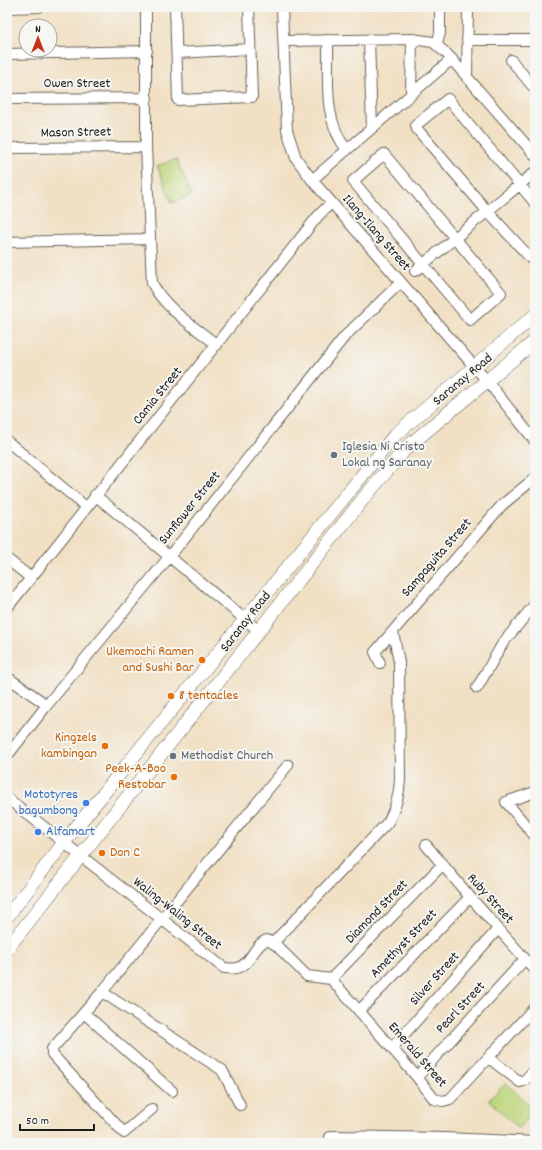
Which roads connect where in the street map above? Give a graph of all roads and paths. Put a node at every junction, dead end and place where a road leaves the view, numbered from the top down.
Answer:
1 (39, 7) edge
2 (146, 7) edge
3 (175, 7) edge
4 (249, 7) edge
5 (282, 7) edge
6 (440, 7) edge
7 (468, 7) edge
8 (7, 8) edge
9 (412, 39) junction
10 (328, 40) junction
11 (369, 40) junction
12 (467, 40) junction
13 (535, 40) edge
14 (284, 41) junction
15 (438, 44) junction
16 (250, 49) junction
17 (147, 51) junction
18 (177, 53) junction
19 (7, 54) edge
20 (452, 59) junction
21 (511, 60) dead end
22 (467, 78) junction
23 (535, 89) edge
24 (411, 94) junction
25 (146, 98) junction
26 (7, 99) edge
27 (372, 128) junction
28 (146, 146) junction
29 (7, 148) edge
30 (347, 150) junction
31 (535, 156) edge
32 (535, 172) edge
33 (312, 180) junction
34 (520, 185) junction
35 (331, 203) junction
36 (535, 203) edge
37 (488, 212) junction
38 (455, 238) junction
39 (149, 239) junction
40 (7, 242) edge
41 (535, 263) edge
42 (423, 264) junction
43 (415, 271) dead end
44 (400, 283) junction
45 (535, 315) edge
46 (535, 341) edge
47 (217, 345) junction
48 (475, 367) junction
49 (487, 382) junction
50 (7, 441) edge
51 (535, 441) edge
52 (535, 478) edge
53 (95, 495) junction
54 (86, 507) junction
55 (170, 556) junction
56 (7, 559) edge
57 (31, 578) junction
58 (535, 604) edge
59 (7, 608) edge
60 (246, 619) junction
61 (259, 631) junction
62 (393, 632) junction
63 (380, 664) dead end
64 (7, 677) edge
65 (477, 688) dead end
66 (46, 705) junction
67 (7, 756) edge
68 (288, 765) dead end
69 (535, 792) edge
70 (7, 798) edge
71 (535, 836) edge
72 (64, 843) junction
73 (426, 845) dead end
74 (81, 856) junction
75 (442, 865) junction
76 (470, 897) junction
77 (7, 917) edge
78 (162, 920) junction
79 (498, 929) junction
80 (274, 942) junction
81 (7, 949) edge
82 (525, 959) junction
83 (535, 970) edge
84 (332, 979) junction
85 (102, 992) junction
86 (535, 1007) edge
87 (359, 1011) junction
88 (84, 1013) junction
89 (392, 1048) junction
90 (489, 1058) junction
91 (535, 1069) edge
92 (417, 1076) junction
93 (172, 1091) dead end
94 (240, 1105) dead end
95 (152, 1109) dead end
96 (373, 1140) edge
97 (410, 1140) edge
98 (444, 1140) edge
99 (478, 1141) edge
100 (515, 1142) edge
101 (535, 1142) edge
102 (329, 1143) edge

1 - 8 street
2 - 17 street
3 - 18 street
4 - 16 street
5 - 14 street, Ilang-Ilang Street
6 - 15 street
7 - 12 street
9 - 11 street
9 - 15 street
9 - 24 street
10 - 11 street
10 - 14 street
10 - 30 street
11 - 27 street
12 - 13 street
12 - 22 street
14 - 33 street, Ilang-Ilang Street
15 - 20 street
16 - 18 street
16 - 18 street
17 - 19 street
17 - 25 street
20 - 22 street
20 - 24 street
21 - 23 street
22 - 31 street
24 - 27 street
25 - 26 street, Owen Street
25 - 28 street
27 - 30 street
28 - 29 street, Mason Street
28 - 39 street
30 - 33 street
32 - 34 street
33 - 35 street, Ilang-Ilang Street
34 - 36 street
34 - 37 street
34 - 37 street
35 - 44 street, Ilang-Ilang Street
35 - 47 street, Camia Street
37 - 38 street
37 - 41 street
38 - 42 street
38 - 42 street
38 - 42 street
39 - 40 street
39 - 47 street
42 - 43 street
44 - 48 street, Ilang-Ilang Street
44 - 55 street, Sunflower Street
45 - 48 street, Saranay Road
46 - 49 street, Saranay Road
47 - 53 street, Camia Street
48 - 49 street, Ilang-Ilang Street
48 - 60 street, Saranay Road
49 - 51 street, Ilang-Ilang Street
49 - 61 street, Saranay Road
50 - 54 street
52 - 62 street, Sampaguita Street
53 - 54 street, Camia Street
53 - 55 street
54 - 57 street, Camia Street
55 - 60 street
55 - 66 street, Sunflower Street
56 - 57 street
57 - 59 street, Camia Street
58 - 65 street
60 - 61 street
60 - 72 street, Saranay Road
61 - 74 street, Saranay Road
62 - 63 street, Sampaguita Street
62 - 80 street
64 - 66 street
66 - 67 street, Sunflower Street
68 - 78 street
69 - 71 street
70 - 72 street, Waling-Waling Street
72 - 74 street, Waling-Waling Street
72 - 77 street, Saranay Road
73 - 75 street, Ruby Street
74 - 78 street, Waling-Waling Street
74 - 81 street, Saranay Road
75 - 76 street, Ruby Street
75 - 84 street, Diamond Street
76 - 79 street, Ruby Street
76 - 87 street, Amethyst Street
78 - 80 street, Waling-Waling Street
78 - 85 street
79 - 82 street, Ruby Street
79 - 89 street, Silver Street
80 - 84 street
82 - 83 street, Ruby Street
82 - 92 street, Pearl Street
84 - 87 street, Emerald Street
85 - 88 street
85 - 94 street
86 - 90 street, Emerald Street
87 - 89 street, Emerald Street
88 - 93 street
88 - 95 street
89 - 92 street, Emerald Street
90 - 91 street
90 - 92 street, Emerald Street
96 - 97 street
96 - 102 street
97 - 98 street
98 - 99 street
99 - 100 street
100 - 101 street

